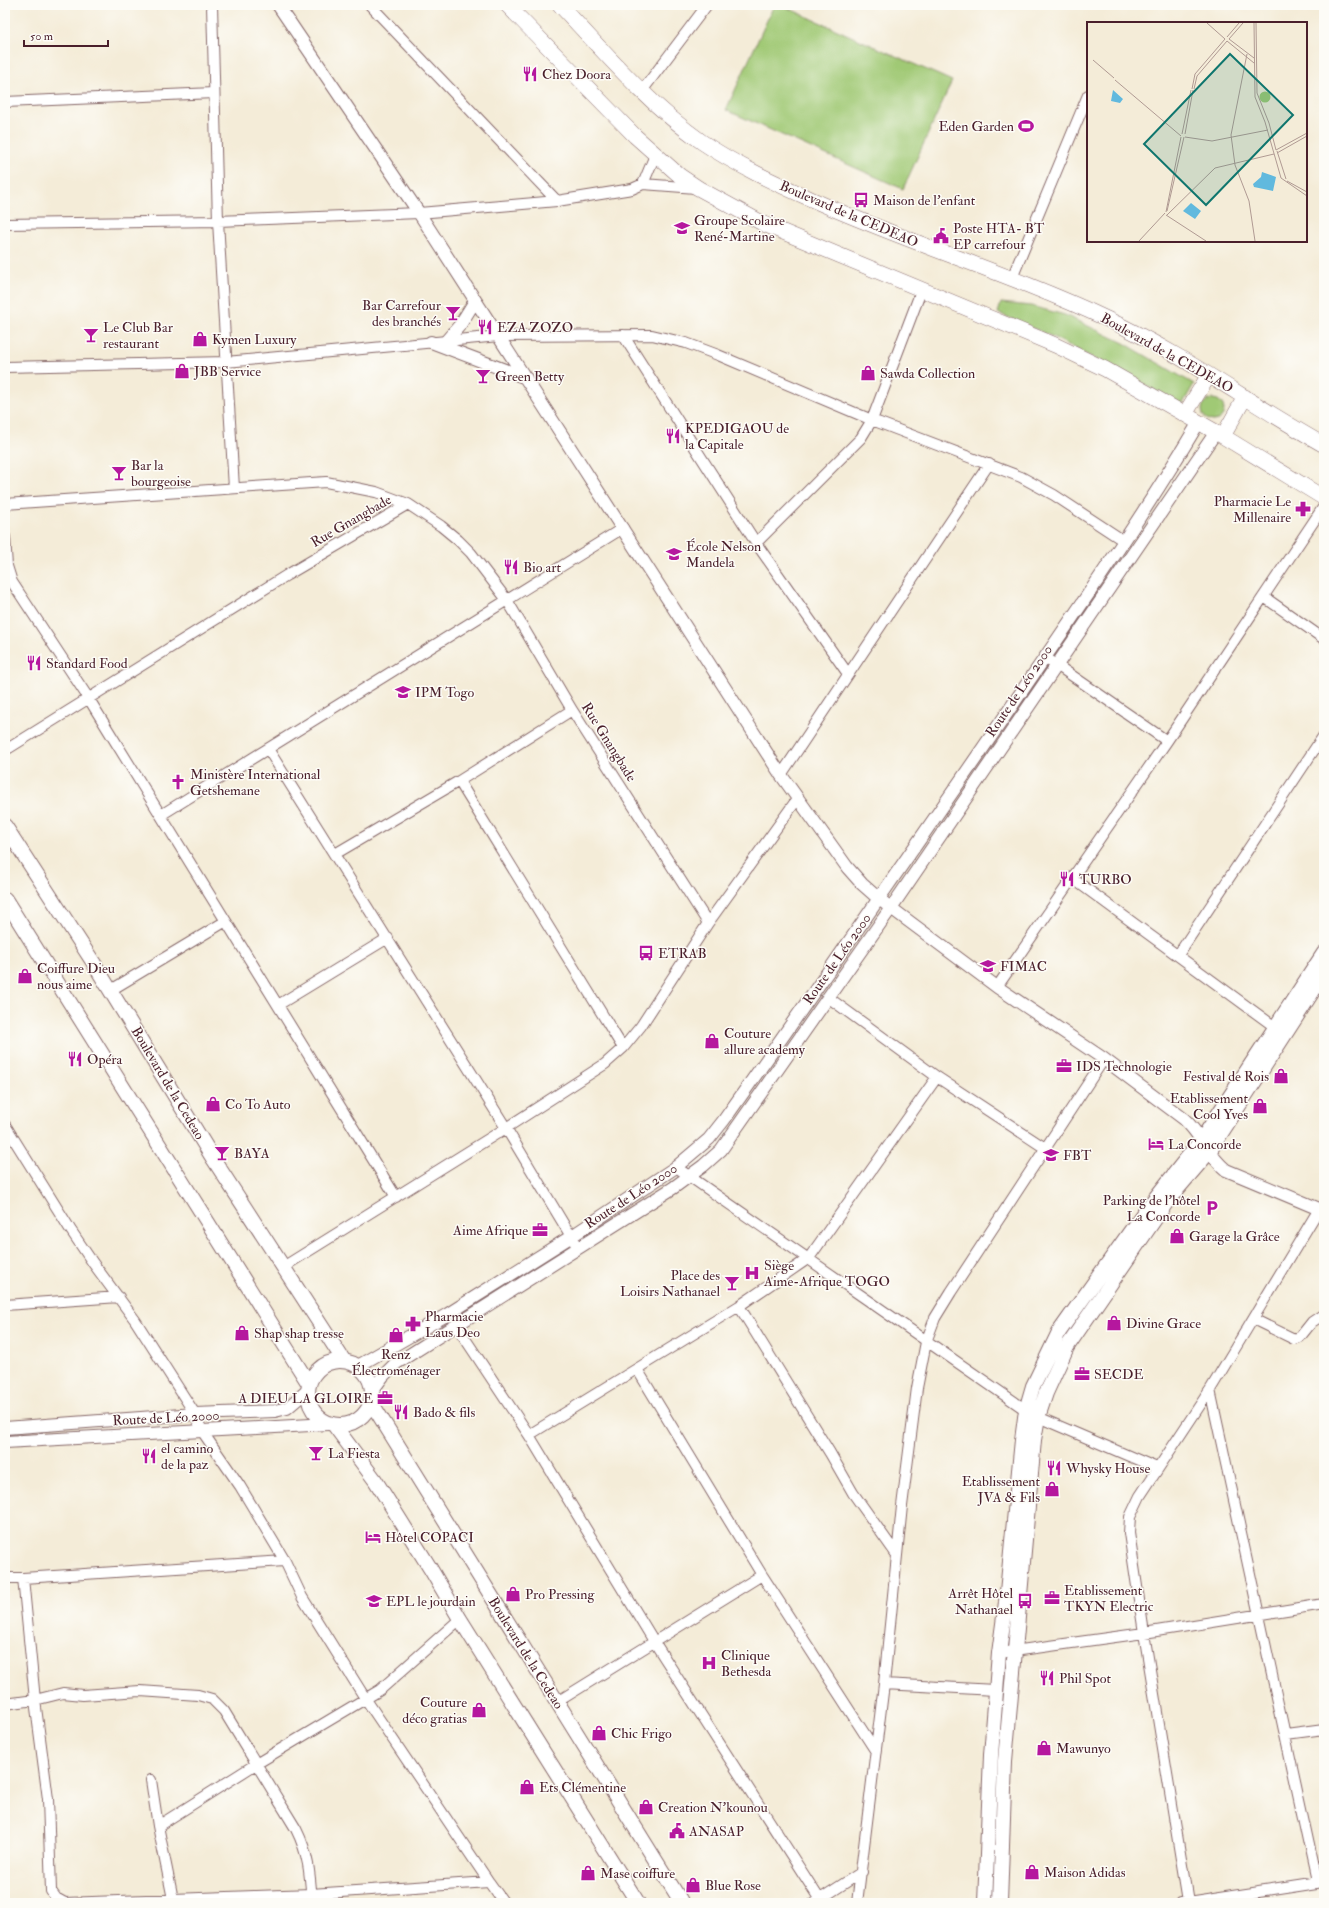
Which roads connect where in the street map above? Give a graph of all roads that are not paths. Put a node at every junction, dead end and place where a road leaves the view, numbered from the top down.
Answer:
1 (212, 5) edge
2 (278, 5) edge
3 (370, 5) edge
4 (507, 5) edge
5 (560, 5) edge
6 (704, 6) edge
7 (642, 91) junction
8 (214, 93) junction
9 (1087, 97) edge
10 (5, 102) edge
11 (655, 154) junction
12 (643, 184) junction
13 (698, 188) junction
14 (557, 201) junction
15 (418, 213) junction
16 (218, 221) junction
17 (5, 224) edge
18 (1012, 278) junction
19 (921, 291) junction
20 (475, 301) junction
21 (623, 334) junction
22 (499, 336) junction
23 (447, 340) junction
24 (431, 342) junction
25 (226, 362) junction
26 (5, 367) edge
27 (1209, 375) junction
28 (526, 378) junction
29 (1245, 396) junction
30 (1185, 414) junction
31 (872, 420) junction
32 (1199, 422) junction
33 (1219, 434) junction
34 (1324, 445) edge
35 (989, 464) junction
36 (234, 488) junction
37 (1324, 498) edge
38 (5, 504) edge
39 (408, 504) junction
40 (1324, 506) edge
41 (623, 528) junction
42 (5, 538) edge
43 (1124, 541) junction
44 (756, 543) junction
45 (1264, 597) junction
46 (507, 600) junction
47 (1324, 639) edge
48 (1045, 657) junction
49 (1056, 664) junction
50 (848, 674) junction
51 (88, 699) junction
52 (572, 710) junction
53 (1324, 735) edge
54 (1167, 741) junction
55 (268, 749) junction
56 (6, 751) edge
57 (781, 775) junction
58 (459, 781) junction
59 (798, 798) junction
60 (161, 815) junction
61 (5, 826) edge
62 (335, 854) junction
63 (1072, 878) junction
64 (5, 899) edge
65 (879, 899) junction
66 (891, 908) junction
67 (226, 921) junction
68 (708, 923) junction
69 (388, 938) junction
70 (1324, 953) edge
71 (1178, 955) junction
72 (1324, 974) edge
73 (996, 987) junction
74 (111, 990) junction
75 (829, 998) junction
76 (278, 1005) junction
77 (1275, 1026) junction
78 (623, 1048) junction
79 (1104, 1059) junction
80 (937, 1077) junction
81 (5, 1125) edge
82 (506, 1128) junction
83 (1202, 1139) junction
84 (1045, 1148) junction
85 (1208, 1152) junction
86 (676, 1167) junction
87 (690, 1177) junction
88 (396, 1197) junction
89 (1322, 1210) edge
90 (572, 1236) junction
91 (578, 1248) junction
92 (809, 1258) junction
93 (283, 1266) junction
94 (119, 1297) junction
95 (5, 1305) edge
96 (740, 1306) junction
97 (1324, 1314) edge
98 (1253, 1319) junction
99 (456, 1325) junction
100 (926, 1342) junction
101 (344, 1361) junction
102 (358, 1366) junction
103 (637, 1370) junction
104 (308, 1388) junction
105 (1210, 1390) junction
106 (372, 1397) junction
107 (1032, 1413) junction
108 (195, 1414) junction
109 (331, 1424) junction
110 (5, 1428) edge
111 (202, 1431) junction
112 (529, 1435) junction
113 (5, 1442) edge
114 (1158, 1468) junction
115 (897, 1555) junction
116 (285, 1561) junction
117 (762, 1576) junction
118 (5, 1578) edge
119 (22, 1578) junction
120 (1324, 1604) edge
121 (1258, 1615) junction
122 (460, 1619) junction
123 (1144, 1633) junction
124 (655, 1643) junction
125 (1014, 1650) junction
126 (999, 1652) junction
127 (884, 1684) junction
128 (995, 1690) junction
129 (365, 1698) junction
130 (35, 1700) junction
131 (557, 1702) junction
132 (5, 1704) edge
133 (1324, 1729) edge
134 (1286, 1734) junction
135 (875, 1750) junction
136 (256, 1764) junction
137 (151, 1780) dead end
138 (158, 1826) junction
139 (862, 1872) junction
140 (489, 1882) junction
141 (1321, 1882) edge
142 (173, 1899) junction
143 (312, 1899) edge
144 (818, 1902) edge
145 (1184, 1902) edge
146 (504, 1903) edge
147 (638, 1903) edge
148 (682, 1903) edge
149 (857, 1903) edge
150 (985, 1903) edge
151 (1000, 1903) edge

1 - 8 street
2 - 15 street
3 - 14 street
4 - 11 main road
5 - 7 main road, Boulevard de la CEDEAO
6 - 7 street
7 - 18 main road, Boulevard de la CEDEAO
8 - 10 street
8 - 16 street
9 - 18 street
11 - 12 street
11 - 13 main road
12 - 13 street
12 - 14 street
13 - 19 main road
14 - 15 street
15 - 16 street
15 - 20 street
16 - 17 street
16 - 25 street
18 - 27 main road, Boulevard de la CEDEAO
19 - 30 main road
19 - 31 street
20 - 22 street
20 - 23 street
21 - 22 street
21 - 31 street
21 - 44 street
22 - 23 street
22 - 28 street
23 - 24 street
24 - 25 street
24 - 28 street
25 - 26 street
25 - 36 street
27 - 29 main road, Boulevard de la CEDEAO
27 - 30 main road
28 - 41 street
29 - 33 main road
29 - 34 main road, Boulevard de la CEDEAO
30 - 32 main road
31 - 35 street
31 - 44 street
32 - 33 main road
32 - 43 street, Route de Léo 2000
33 - 37 main road
33 - 49 street, Route de Léo 2000
35 - 43 street
35 - 50 street
36 - 38 street
36 - 39 street
39 - 46 street, Rue Gnangbade
39 - 51 street, Rue Gnangbade
40 - 45 street
41 - 46 street
41 - 57 street
42 - 51 street
43 - 48 street, Route de Léo 2000
44 - 50 street
45 - 47 street
45 - 54 street
46 - 52 street, Rue Gnangbade
46 - 55 street
48 - 49 street
48 - 65 street, Route de Léo 2000
49 - 54 street
49 - 66 street, Route de Léo 2000
50 - 57 street
51 - 56 street, Rue Gnangbade
51 - 60 street
52 - 58 street
52 - 68 street, Rue Gnangbade
53 - 71 street
54 - 63 street
55 - 60 street
55 - 62 street
57 - 59 street
58 - 62 street
58 - 78 street
59 - 65 street
59 - 68 street
60 - 67 street
61 - 74 main road, Boulevard de la Cedeao
62 - 69 street
63 - 71 street
63 - 73 street
64 - 104 main road
65 - 66 street
65 - 86 street, Route de Léo 2000
66 - 73 street
66 - 75 street, Route de Léo 2000
67 - 74 street
67 - 76 street
68 - 78 street
69 - 76 street
69 - 82 street
70 - 77 main road
71 - 77 street
72 - 85 main road
73 - 79 street
74 - 93 main road, Boulevard de la Cedeao
75 - 80 street
75 - 87 street, Route de Léo 2000
76 - 88 street
77 - 83 main road
78 - 82 street
79 - 83 street
79 - 84 street
80 - 84 street
80 - 92 street
81 - 94 street
82 - 88 street
82 - 90 street
83 - 85 street
83 - 107 main road
84 - 100 street
85 - 89 street
85 - 107 main road
86 - 87 street
86 - 90 street, Route de Léo 2000
87 - 91 street, Route de Léo 2000
87 - 92 street
88 - 93 street
89 - 98 street
90 - 91 street
90 - 102 street, Route de Léo 2000
91 - 99 street, Route de Léo 2000
92 - 96 street
92 - 100 street
93 - 101 main road, Boulevard de la Cedeao
94 - 95 street
94 - 108 street
96 - 103 street
96 - 115 street
97 - 98 street
98 - 105 street
99 - 106 street, Route de Léo 2000
99 - 112 street
100 - 107 street
100 - 115 street
101 - 102 main road
101 - 104 main road
102 - 106 main road
103 - 112 street
103 - 117 street
104 - 108 street, Route de Léo 2000
104 - 109 main road
105 - 114 street
105 - 121 street
106 - 109 main road
106 - 131 main road, Boulevard de la Cedeao
107 - 114 street
107 - 125 main road
107 - 126 main road
108 - 110 street, Route de Léo 2000
108 - 111 street
109 - 111 street, Route de Léo 2000
109 - 122 main road
111 - 113 street, Route de Léo 2000
111 - 116 street
112 - 124 street
114 - 123 street
115 - 127 street
116 - 119 street
116 - 129 street
117 - 124 street
117 - 135 street
118 - 119 street
119 - 130 street
120 - 121 street
121 - 123 street
121 - 134 street
122 - 129 street
122 - 147 main road
123 - 125 street
123 - 145 street
124 - 131 street
124 - 144 street
125 - 126 street
125 - 151 main road
126 - 128 main road
127 - 128 street
127 - 135 street
128 - 150 main road
129 - 136 street
129 - 140 street
130 - 132 street
130 - 136 street
130 - 142 street
131 - 148 main road, Boulevard de la Cedeao
133 - 134 street
134 - 141 street
135 - 139 street
136 - 138 street
136 - 143 street
137 - 138 street
138 - 142 street
139 - 144 street
139 - 149 street
140 - 143 street
140 - 146 street
141 - 145 street
142 - 143 street

